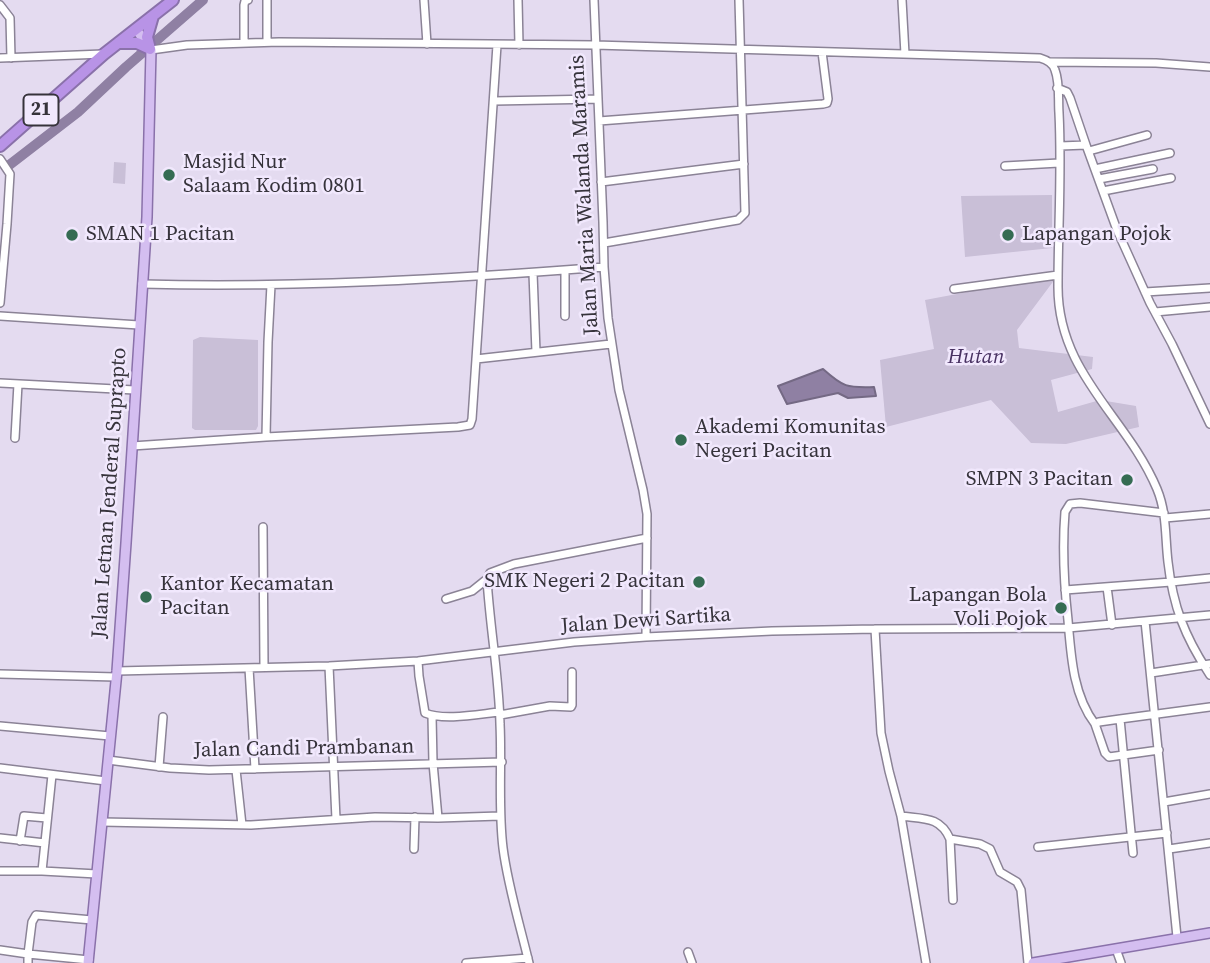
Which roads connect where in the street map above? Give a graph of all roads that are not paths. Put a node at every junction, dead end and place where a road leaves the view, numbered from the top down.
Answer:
1 (173, 0) edge
2 (248, 0) edge
3 (267, 0) edge
4 (424, 0) edge
5 (518, 0) edge
6 (594, 0) edge
7 (738, 0) edge
8 (902, 0) edge
9 (0, 5) edge
10 (156, 8) edge
11 (136, 29) junction
12 (267, 42) junction
13 (118, 43) junction
14 (244, 43) junction
15 (427, 44) junction
16 (497, 45) junction
17 (519, 45) junction
18 (595, 45) junction
19 (149, 48) junction
20 (741, 50) junction
21 (822, 52) junction
22 (85, 54) junction
23 (104, 54) junction
24 (905, 54) junction
25 (0, 58) edge
26 (11, 58) junction
27 (1050, 62) junction
28 (1210, 67) edge
29 (81, 74) junction
30 (1057, 88) junction
31 (598, 99) junction
32 (494, 101) junction
33 (743, 110) junction
34 (599, 121) junction
35 (1147, 135) dead end
36 (0, 146) edge
37 (1060, 146) junction
38 (1088, 148) junction
39 (1170, 153) dead end
40 (1, 160) edge
41 (1059, 163) junction
42 (744, 164) junction
43 (1005, 166) dead end
44 (1096, 169) junction
45 (1153, 169) dead end
46 (1171, 178) dead end
47 (1099, 180) junction
48 (601, 182) junction
49 (1103, 191) junction
50 (604, 243) junction
51 (604, 267) junction
52 (565, 270) junction
53 (533, 272) junction
54 (1058, 275) junction
55 (483, 276) junction
56 (142, 284) junction
57 (271, 285) junction
58 (1210, 288) edge
59 (954, 289) dead end
60 (1145, 292) junction
61 (0, 303) edge
62 (1210, 307) edge
63 (1155, 312) junction
64 (0, 316) edge
65 (565, 316) dead end
66 (139, 325) junction
67 (611, 344) junction
68 (536, 352) junction
69 (476, 359) junction
70 (0, 383) edge
71 (18, 384) junction
72 (135, 390) junction
73 (1210, 424) edge
74 (266, 437) junction
75 (15, 438) dead end
76 (132, 446) junction
77 (1210, 514) edge
78 (1164, 516) junction
79 (263, 527) dead end
80 (647, 538) junction
81 (1210, 578) edge
82 (487, 579) junction
83 (1171, 582) junction
84 (1107, 587) junction
85 (1065, 590) junction
86 (446, 599) dead end
87 (1210, 615) edge
88 (1179, 618) junction
89 (1145, 621) junction
90 (1112, 625) junction
91 (875, 628) junction
92 (1068, 628) junction
93 (646, 636) junction
94 (494, 651) junction
95 (418, 661) junction
96 (1207, 665) edge
97 (330, 666) junction
98 (264, 667) junction
99 (249, 668) junction
100 (572, 672) dead end
101 (1151, 673) junction
102 (0, 674) edge
103 (116, 674) junction
104 (1210, 675) edge
105 (1210, 707) edge
106 (500, 714) junction
107 (1155, 714) junction
108 (432, 716) junction
109 (163, 717) dead end
110 (1120, 719) junction
111 (1095, 724) junction
112 (0, 726) edge
113 (110, 736) junction
114 (1159, 750) junction
115 (1125, 755) junction
116 (108, 760) junction
117 (502, 762) junction
118 (433, 763) junction
119 (334, 766) junction
120 (159, 767) junction
121 (0, 768) edge
122 (255, 769) junction
123 (236, 770) junction
124 (52, 775) junction
125 (101, 780) junction
126 (1210, 793) edge
127 (1164, 802) junction
128 (500, 816) junction
129 (901, 816) junction
130 (415, 817) junction
131 (47, 818) junction
132 (438, 818) junction
133 (336, 819) junction
134 (102, 822) junction
135 (242, 825) junction
136 (1167, 833) junction
137 (1131, 836) junction
138 (0, 838) edge
139 (950, 839) junction
140 (20, 841) junction
141 (45, 843) junction
142 (1210, 843) edge
143 (1038, 847) dead end
144 (414, 849) dead end
145 (1169, 849) junction
146 (1133, 853) dead end
147 (0, 871) edge
148 (42, 871) junction
149 (97, 874) junction
150 (953, 900) dead end
151 (92, 920) junction
152 (1210, 933) edge
153 (1177, 937) junction
154 (1116, 949) junction
155 (0, 950) edge
156 (688, 952) dead end
157 (28, 954) junction
158 (529, 960) edge
159 (89, 961) edge
160 (28, 963) edge
161 (466, 963) edge
162 (692, 963) edge
163 (926, 963) edge
164 (1030, 963) edge
165 (1121, 963) edge

1 - 10 highway, 21
2 - 14 street
3 - 12 street
4 - 15 street
5 - 17 street
6 - 18 street, Jalan Maria Walanda Maramis
7 - 20 street
8 - 24 street
9 - 26 street
10 - 11 highway, 21
10 - 19 highway
11 - 13 highway, 21
11 - 19 main road
12 - 14 street
12 - 15 street
13 - 19 highway
13 - 23 highway, 21
14 - 19 street
15 - 16 street
16 - 17 street
16 - 32 street
17 - 18 street
18 - 20 street
18 - 31 street, Jalan Maria Walanda Maramis
19 - 56 main road, Jalan Letnan Jenderal Suprapto
20 - 21 street
20 - 33 street
21 - 24 street
21 - 33 street
22 - 23 street
22 - 26 street
22 - 29 street
23 - 29 highway, 21
24 - 27 street
25 - 26 street
27 - 28 street
27 - 30 street
29 - 36 highway, 21
30 - 37 street
30 - 38 street
31 - 32 street
31 - 34 street, Jalan Maria Walanda Maramis
32 - 55 street
33 - 34 street
33 - 42 street
34 - 48 street, Jalan Maria Walanda Maramis
35 - 38 street
37 - 38 street
37 - 41 street
38 - 44 street
39 - 44 street
40 - 61 street
41 - 43 street
41 - 54 street
42 - 48 street
42 - 50 street
44 - 47 street
45 - 47 street
46 - 49 street
47 - 49 street
48 - 50 street, Jalan Maria Walanda Maramis
49 - 60 street
50 - 51 street, Jalan Maria Walanda Maramis
51 - 52 street
51 - 67 street, Jalan Maria Walanda Maramis
52 - 53 street
52 - 65 street
53 - 55 street
53 - 68 street
54 - 59 street
54 - 78 street
55 - 57 street
55 - 69 street
56 - 57 street
56 - 66 main road, Jalan Letnan Jenderal Suprapto
57 - 74 street
58 - 60 street
60 - 63 street
62 - 63 street
63 - 73 street
64 - 66 street
66 - 72 main road, Jalan Letnan Jenderal Suprapto
67 - 68 street
67 - 80 street, Jalan Maria Walanda Maramis
68 - 69 street
69 - 74 street
70 - 71 street
71 - 72 street
71 - 75 street
72 - 76 main road, Jalan Letnan Jenderal Suprapto
74 - 76 street
76 - 103 main road, Jalan Letnan Jenderal Suprapto
77 - 78 street
78 - 83 street
78 - 85 street
79 - 98 street
80 - 82 street
80 - 93 street, Jalan Maria Walanda Maramis
81 - 83 street
82 - 86 street
82 - 94 street
83 - 84 street
83 - 88 street
84 - 85 street
84 - 90 street
85 - 92 street
87 - 88 street, Jalan Dewi Sartika
88 - 89 street, Jalan Dewi Sartika
88 - 96 street
89 - 90 street, Jalan Dewi Sartika
89 - 101 street
90 - 92 street, Jalan Dewi Sartika
91 - 92 street, Jalan Dewi Sartika
91 - 93 street, Jalan Dewi Sartika
91 - 129 street
92 - 111 street
93 - 94 street, Jalan Dewi Sartika
94 - 95 street, Jalan Dewi Sartika
94 - 106 street
95 - 97 street, Jalan Dewi Sartika
95 - 108 street
96 - 101 street
96 - 104 street
97 - 98 street, Jalan Dewi Sartika
97 - 119 street
98 - 99 street, Jalan Dewi Sartika
99 - 103 street, Jalan Dewi Sartika
99 - 122 street
100 - 106 street
101 - 107 street
102 - 103 street, Jalan Dewi Sartika
103 - 113 main road, Jalan Letnan Jenderal Suprapto
105 - 107 street
106 - 108 street
106 - 117 street
107 - 110 street
107 - 114 street
108 - 118 street
109 - 120 street
110 - 111 street
110 - 115 street
111 - 115 street
112 - 113 street
113 - 116 main road, Jalan Letnan Jenderal Suprapto
114 - 115 street
114 - 127 street
115 - 137 street
116 - 120 street, Jalan Candi Prambanan
116 - 125 main road, Jalan Letnan Jenderal Suprapto
117 - 118 street, Jalan Candi Prambanan
117 - 128 street
118 - 119 street, Jalan Candi Prambanan
118 - 132 street
119 - 122 street, Jalan Candi Prambanan
119 - 133 street
120 - 123 street, Jalan Candi Prambanan
121 - 124 street
122 - 123 street, Jalan Candi Prambanan
123 - 135 street
124 - 125 street
124 - 131 street
125 - 134 main road, Jalan Letnan Jenderal Suprapto
126 - 127 street
127 - 136 street
128 - 132 street
128 - 158 street
129 - 139 street
129 - 163 street
130 - 132 street
130 - 133 street
130 - 144 street
131 - 140 street
131 - 141 street
133 - 135 street
134 - 135 street
134 - 149 main road, Jalan Letnan Jenderal Suprapto
136 - 137 street
136 - 145 street
137 - 143 street
137 - 146 street
138 - 140 street
139 - 150 street
139 - 164 street
140 - 141 street
141 - 148 street
142 - 145 street
145 - 153 street
147 - 148 street
148 - 149 street
149 - 151 main road, Jalan Letnan Jenderal Suprapto
151 - 157 street
151 - 159 main road, Jalan Letnan Jenderal Suprapto
152 - 153 main road
153 - 154 main road
154 - 164 main road
154 - 165 street
155 - 157 street
156 - 162 street
157 - 159 street
157 - 160 street
158 - 161 street

